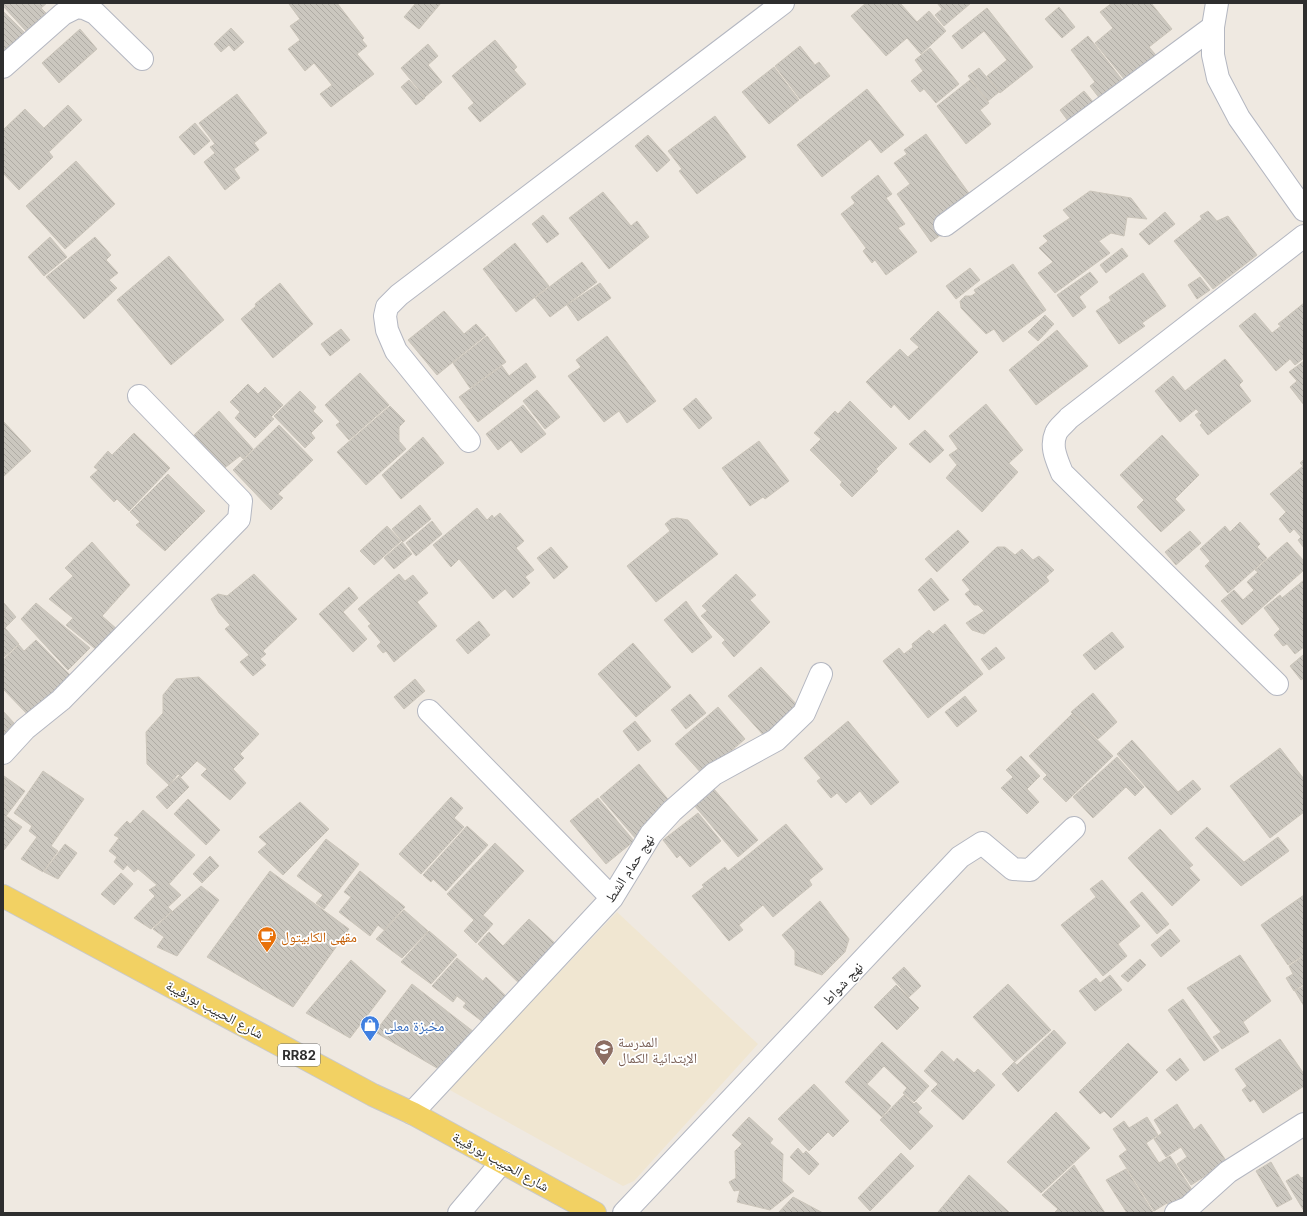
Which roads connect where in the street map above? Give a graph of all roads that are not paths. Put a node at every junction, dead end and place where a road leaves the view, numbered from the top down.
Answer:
1 (782, 3) edge
2 (1218, 3) edge
3 (1213, 27) junction
4 (142, 59) dead end
5 (3, 67) edge
6 (1304, 210) edge
7 (944, 225) dead end
8 (1304, 236) edge
9 (139, 396) dead end
10 (469, 440) dead end
11 (821, 674) dead end
12 (1277, 684) dead end
13 (429, 711) dead end
14 (3, 753) edge
15 (1074, 828) dead end
16 (3, 896) edge
17 (612, 898) junction
18 (412, 1113) junction
19 (1304, 1124) edge
20 (502, 1162) junction
21 (459, 1213) edge
22 (596, 1213) edge
23 (624, 1213) edge
24 (1176, 1213) edge

1 - 10 street
2 - 3 street
3 - 6 street
3 - 7 street
4 - 5 street
8 - 12 street
9 - 14 street
11 - 17 street, نهج حمام الشط
13 - 17 street
15 - 23 street, نهج شواط
16 - 18 main road, شارع الحبيب بورقيبة / RR82
17 - 18 street, نهج حمام الشط
18 - 20 main road, شارع الحبيب بورقيبة / RR82
19 - 24 street
20 - 21 street
20 - 22 main road, شارع الحبيب بورقيبة / RR82

